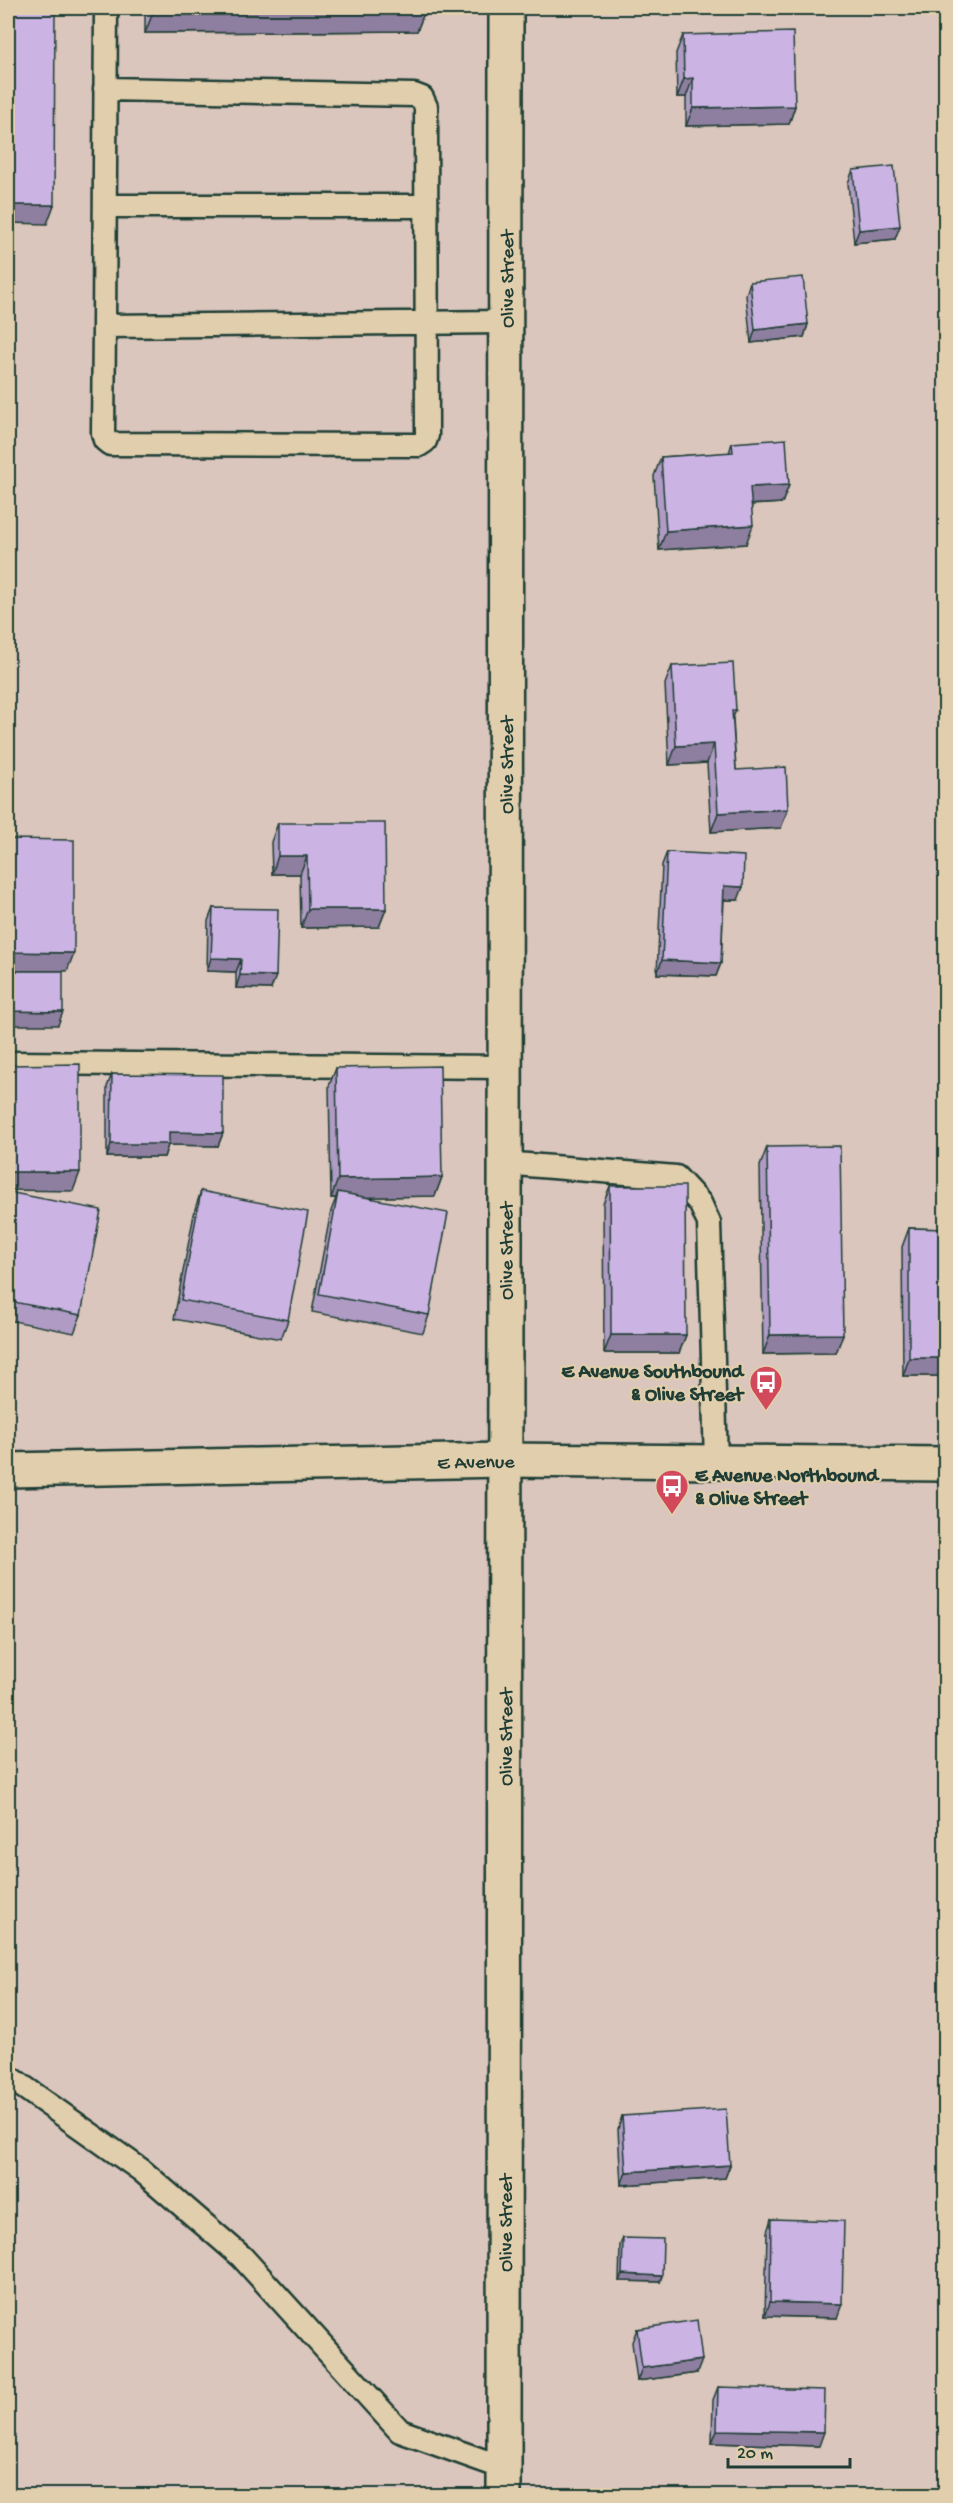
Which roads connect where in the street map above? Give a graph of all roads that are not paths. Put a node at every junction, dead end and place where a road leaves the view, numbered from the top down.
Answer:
1 (106, 8) edge
2 (506, 8) edge
3 (105, 88) junction
4 (105, 206) junction
5 (426, 206) junction
6 (505, 322) junction
7 (426, 324) junction
8 (104, 326) junction
9 (8, 1063) edge
10 (504, 1067) junction
11 (503, 1163) junction
12 (503, 1460) junction
13 (716, 1462) junction
14 (945, 1464) edge
15 (8, 1470) edge
16 (8, 2076) edge
17 (504, 2482) edge

1 - 3 lane
2 - 6 street, Olive Street
3 - 4 lane
3 - 5 lane
4 - 5 lane
4 - 8 lane
5 - 7 lane
6 - 7 lane
6 - 10 street, Olive Street
7 - 8 lane
7 - 8 lane
9 - 10 lane
10 - 11 street, Olive Street
11 - 12 street, Olive Street
11 - 13 lane
12 - 13 street, E Avenue
12 - 15 street, E Avenue
12 - 17 street, Olive Street
13 - 14 street, E Avenue
16 - 17 lane

